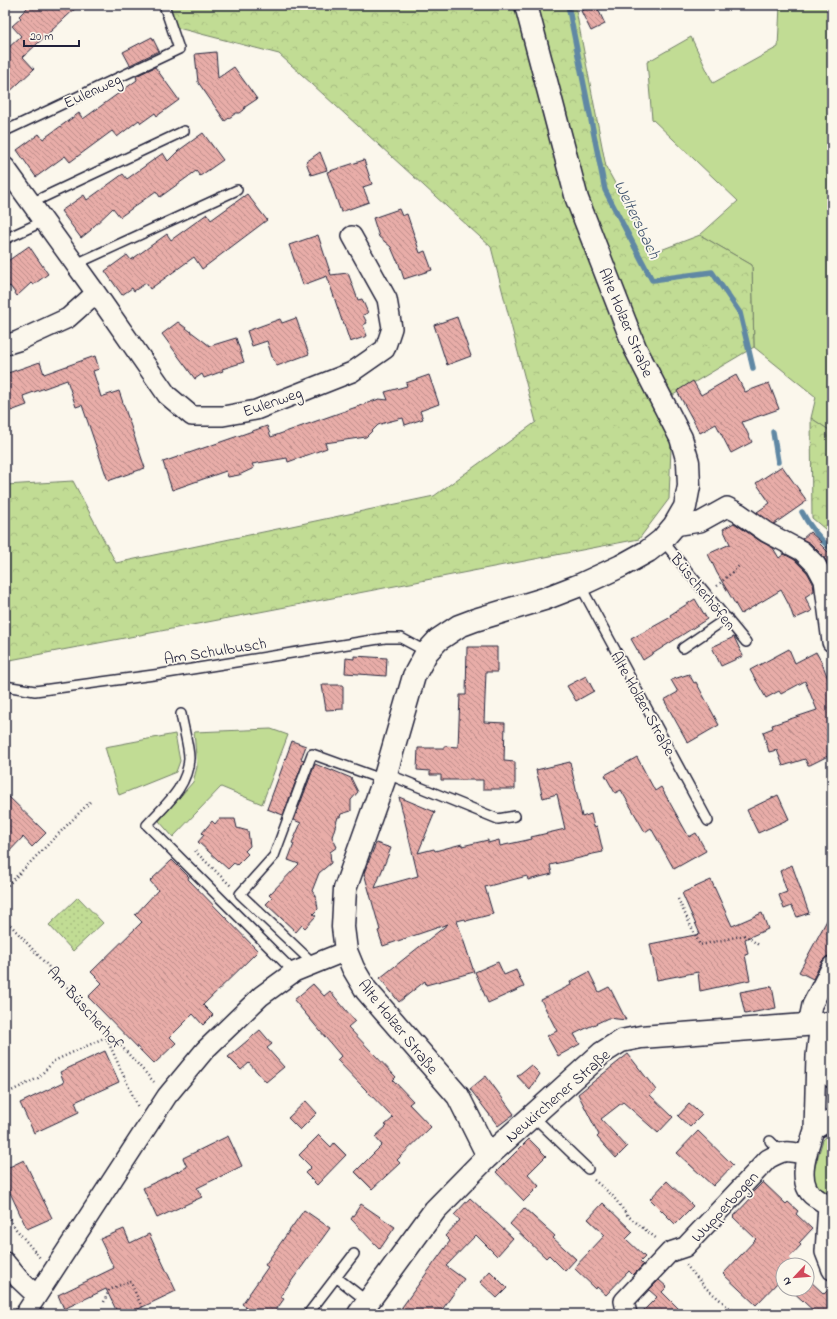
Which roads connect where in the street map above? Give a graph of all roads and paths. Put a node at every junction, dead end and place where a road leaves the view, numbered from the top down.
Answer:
1 (164, 5) edge
2 (526, 5) edge
3 (5, 131) edge
4 (184, 131) dead end
5 (5, 167) edge
6 (237, 190) dead end
7 (31, 203) junction
8 (44, 221) junction
9 (352, 236) dead end
10 (5, 239) edge
11 (76, 264) junction
12 (96, 293) junction
13 (5, 345) edge
14 (668, 533) junction
15 (740, 565) dead end
16 (580, 585) junction
17 (707, 594) junction
18 (830, 615) edge
19 (726, 618) junction
20 (746, 642) dead end
21 (832, 642) edge
22 (683, 648) dead end
23 (427, 652) junction
24 (5, 686) edge
25 (181, 714) dead end
26 (384, 776) junction
27 (90, 802) dead end
28 (515, 816) dead end
29 (708, 821) dead end
30 (195, 851) dead end
31 (5, 888) edge
32 (240, 894) junction
33 (678, 900) dead end
34 (5, 919) edge
35 (760, 946) dead end
36 (346, 951) junction
37 (314, 964) junction
38 (832, 966) edge
39 (294, 972) junction
40 (820, 1024) edge
41 (832, 1078) edge
42 (5, 1094) edge
43 (167, 1096) junction
44 (532, 1115) junction
45 (832, 1119) edge
46 (147, 1126) junction
47 (814, 1130) junction
48 (807, 1155) junction
49 (488, 1156) junction
50 (588, 1169) dead end
51 (830, 1205) edge
52 (5, 1212) edge
53 (354, 1254) dead end
54 (5, 1262) edge
55 (832, 1270) edge
56 (52, 1273) junction
57 (336, 1277) junction
58 (37, 1296) junction
59 (104, 1302) dead end
60 (364, 1308) edge
61 (26, 1314) edge
62 (146, 1314) edge
63 (308, 1314) edge
64 (627, 1314) edge

1 - 3 lane, Eulenweg
2 - 14 street, Alte Holzer Straße
4 - 7 lane
5 - 7 street, Eulenweg
6 - 11 lane
7 - 8 street, Eulenweg
8 - 10 lane
8 - 11 street, Eulenweg
9 - 12 street, Eulenweg
11 - 12 street, Eulenweg
12 - 13 street
14 - 16 street, Alte Holzer Straße
14 - 17 lane, Büscherhöfen
14 - 18 street, Büscherhöfen
15 - 17 path
16 - 23 street, Alte Holzer Straße
16 - 29 lane, Alte Holzer Straße
17 - 19 lane, Büscherhöfen
18 - 21 street, Büscherhöfen
19 - 20 lane, Büscherhöfen
19 - 22 lane
23 - 24 lane, Am Schulbusch
23 - 26 street, Alte Holzer Straße
25 - 39 lane
26 - 28 lane
26 - 32 lane
26 - 36 street, Alte Holzer Straße
27 - 31 path
30 - 32 path
32 - 37 lane
33 - 35 path
34 - 43 path, Am Büscherhof
36 - 37 street
36 - 49 street, Alte Holzer Straße
37 - 39 street
38 - 40 street
39 - 43 street
40 - 41 street
40 - 44 street, Neukirchener Straße
40 - 47 street
42 - 46 path
43 - 46 street
44 - 49 street, Neukirchener Straße
44 - 50 lane
45 - 47 street
46 - 56 street
47 - 48 street
48 - 51 street
48 - 64 street, Wupperbogen
49 - 60 street, Neukirchener Straße
51 - 55 street
52 - 56 path
53 - 57 lane
54 - 58 street
56 - 58 street
57 - 60 lane
57 - 63 lane
58 - 61 street
59 - 62 path

